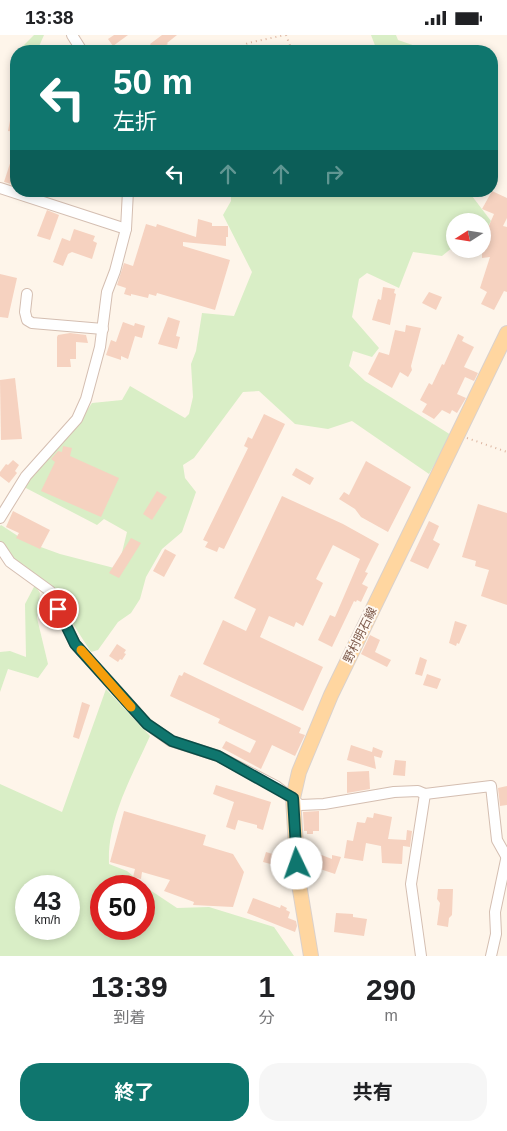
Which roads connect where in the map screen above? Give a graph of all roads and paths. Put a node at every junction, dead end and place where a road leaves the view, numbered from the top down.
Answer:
1 (286, 35) edge
2 (244, 45) edge
3 (30, 197) edge
4 (128, 197) edge
5 (126, 229) junction
6 (27, 294) dead end
7 (103, 329) junction
8 (507, 333) edge
9 (457, 435) junction
10 (507, 452) edge
11 (0, 518) edge
12 (0, 547) edge
13 (425, 794) junction
14 (293, 798) junction
15 (506, 855) edge
16 (311, 956) edge
17 (421, 956) edge
18 (491, 956) edge

1 - 2 path
3 - 5 street
4 - 5 street
5 - 7 street
6 - 7 street
7 - 11 street
8 - 9 main road, 野村明石線
9 - 10 path
9 - 14 main road, 野村明石線
12 - 14 street
13 - 14 street
13 - 15 street
13 - 17 street
14 - 16 main road, 野村明石線
15 - 18 street

